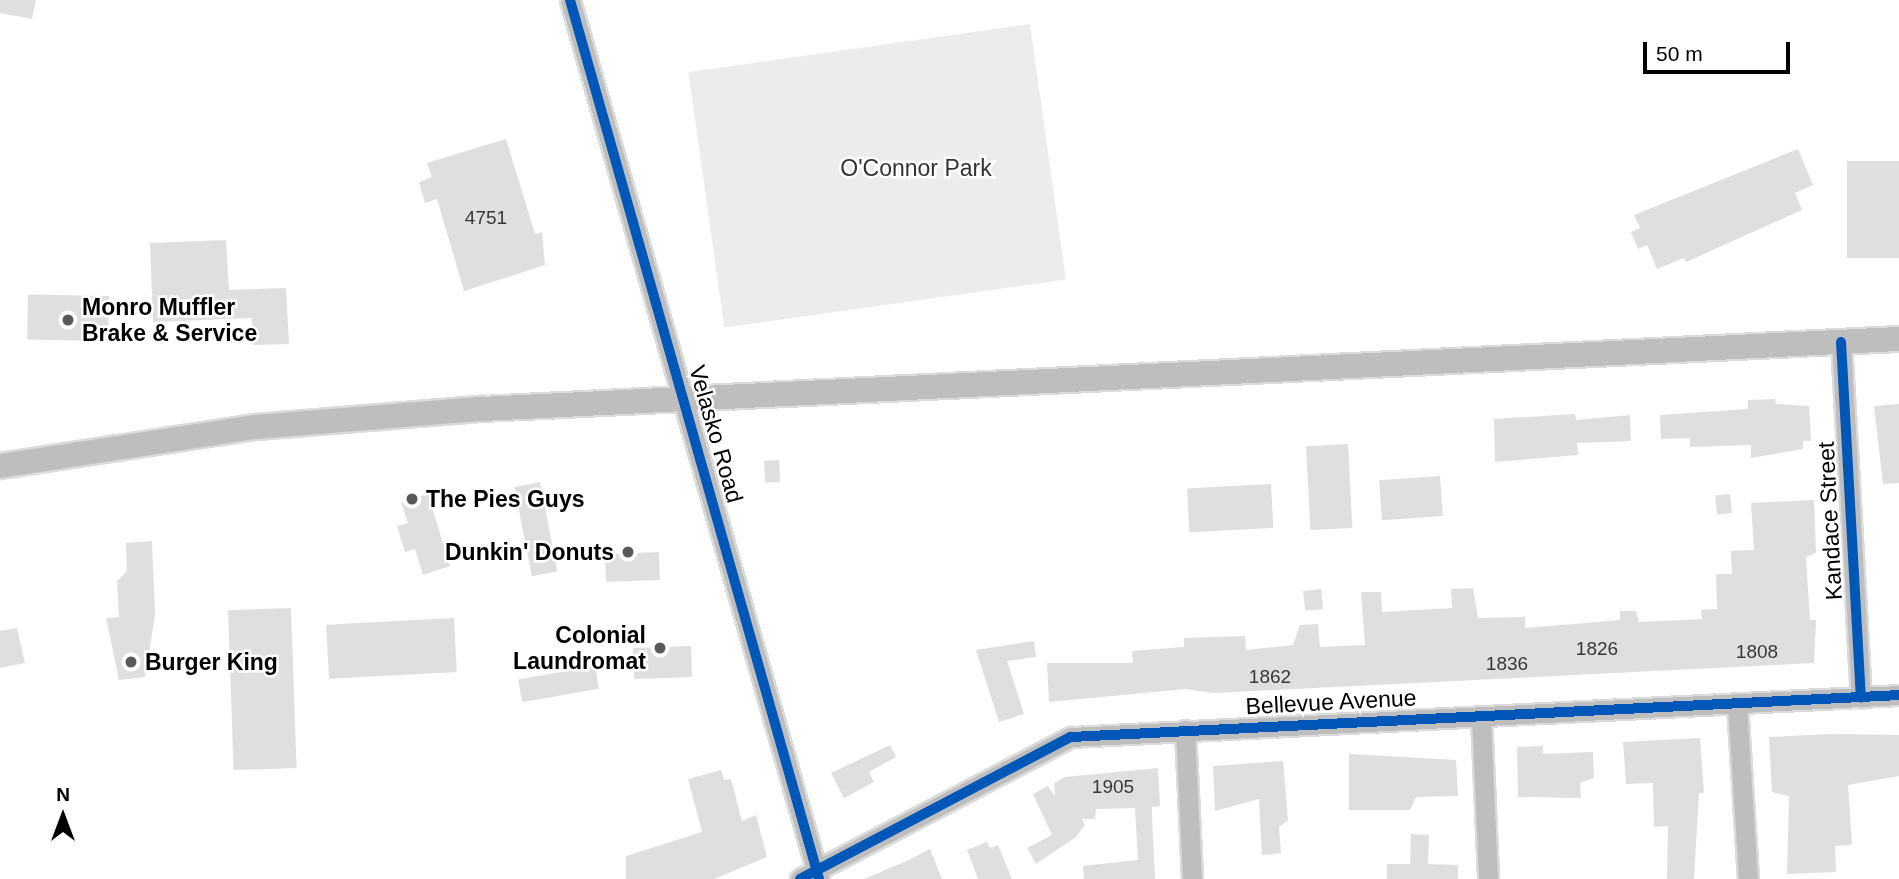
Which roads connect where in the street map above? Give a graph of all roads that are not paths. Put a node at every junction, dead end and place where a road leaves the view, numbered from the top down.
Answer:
1 (570, 0) edge
2 (1899, 339) edge
3 (1841, 342) junction
4 (685, 401) junction
5 (0, 466) edge
6 (1899, 695) edge
7 (1861, 697) junction
8 (1737, 704) junction
9 (1481, 716) junction
10 (1185, 730) junction
11 (811, 876) edge
12 (1192, 879) edge
13 (1488, 879) edge
14 (1748, 879) edge

1 - 4 street, Velasko Road
2 - 3 main road
3 - 4 main road
3 - 7 street, Kandace Street
4 - 5 main road
4 - 11 street, Velasko Road
6 - 7 street, Bellevue Avenue
7 - 8 street, Bellevue Avenue
8 - 9 street, Bellevue Avenue
8 - 14 street
9 - 10 street, Bellevue Avenue
9 - 13 street
10 - 11 street, Bellevue Avenue
10 - 12 street

